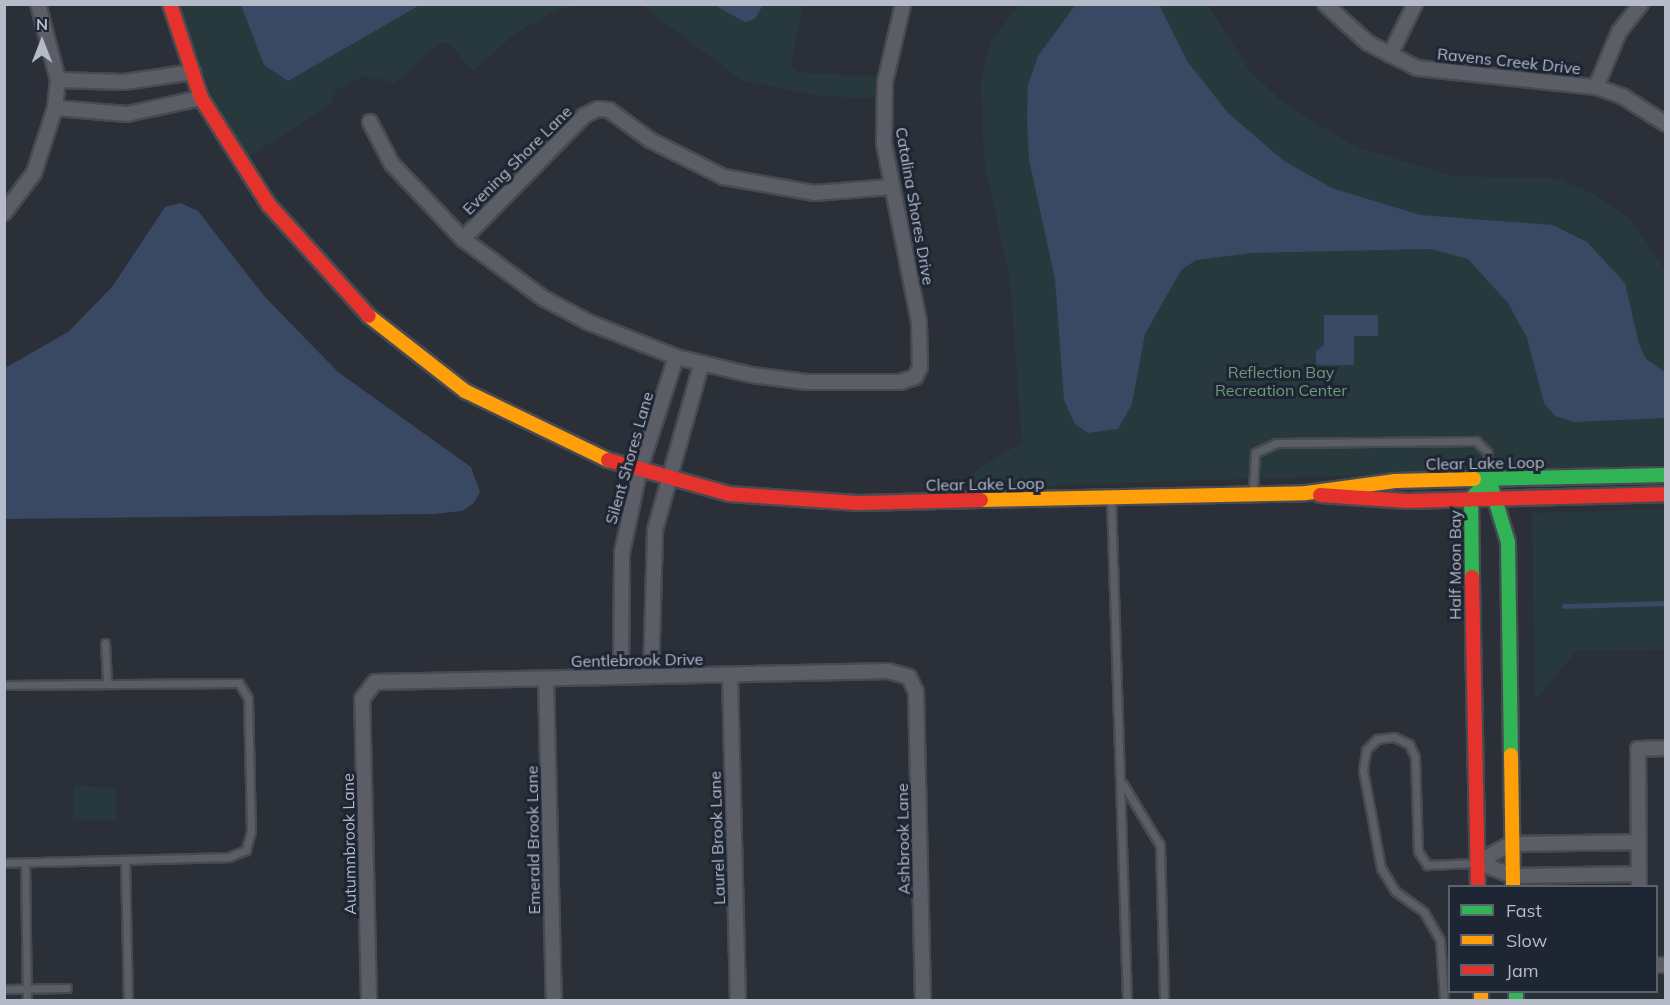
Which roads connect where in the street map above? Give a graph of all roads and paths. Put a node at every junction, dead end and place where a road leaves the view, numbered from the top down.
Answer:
1 (38, 4) edge
2 (170, 4) edge
3 (903, 4) edge
4 (1325, 4) edge
5 (1415, 4) edge
6 (1641, 4) edge
7 (1390, 55) junction
8 (193, 72) junction
9 (58, 80) junction
10 (1596, 87) junction
11 (201, 98) junction
12 (55, 108) junction
13 (370, 122) dead end
14 (1665, 124) edge
15 (891, 187) junction
16 (4, 213) edge
17 (463, 239) junction
18 (676, 357) junction
19 (701, 365) junction
20 (639, 472) junction
21 (1665, 475) edge
22 (667, 479) junction
23 (1489, 479) junction
24 (1306, 493) junction
25 (1253, 494) junction
26 (1665, 494) edge
27 (1110, 498) junction
28 (1471, 499) junction
29 (1498, 499) junction
30 (105, 643) dead end
31 (730, 675) junction
32 (621, 676) junction
33 (651, 676) junction
34 (909, 677) joint
35 (546, 679) junction
36 (107, 682) junction
37 (4, 685) edge
38 (367, 688) joint
39 (1665, 748) edge
40 (1122, 781) junction
41 (1639, 842) junction
42 (1510, 844) junction
43 (125, 860) junction
44 (25, 862) junction
45 (1478, 862) junction
46 (4, 863) edge
47 (1638, 880) edge
48 (1513, 881) edge
49 (1478, 885) edge
50 (67, 988) dead end
51 (4, 989) edge
52 (27, 989) junction
53 (27, 1000) edge
54 (128, 1000) edge
55 (369, 1000) edge
56 (554, 1000) edge
57 (738, 1000) edge
58 (923, 1000) edge
59 (1128, 1000) edge
60 (1164, 1000) edge
61 (1444, 1000) edge

1 - 9 street
2 - 8 street
3 - 15 street, Catalina Shores Drive
4 - 7 street, Ravens Creek Drive
5 - 7 street
6 - 10 street
7 - 10 street, Ravens Creek Drive
8 - 9 street
8 - 11 street
9 - 12 street
10 - 14 street, Ravens Creek Drive
11 - 12 street
11 - 20 street, Clear Lake Loop
12 - 16 street
13 - 17 street
15 - 17 street, Evening Shore Lane
15 - 19 street, Catalina Shores Drive
17 - 18 street
18 - 19 street
18 - 20 street, Silent Shores Lane
19 - 22 street
20 - 22 street, Clear Lake Loop
20 - 32 street, Silent Shores Lane
21 - 23 street, Clear Lake Loop
22 - 27 street, Clear Lake Loop
22 - 33 street
23 - 24 street, Clear Lake Loop
23 - 25 lane
23 - 28 street, Half Moon Bay
23 - 29 street
24 - 25 street, Clear Lake Loop
24 - 28 street, Clear Lake Loop
25 - 27 street, Clear Lake Loop
26 - 29 street, Clear Lake Loop
27 - 40 lane
28 - 29 street, Clear Lake Loop
28 - 45 street, Half Moon Bay
29 - 42 street
30 - 36 lane
31 - 33 street, Gentlebrook Drive
31 - 34 street, Gentlebrook Drive
31 - 57 street, Laurel Brook Lane
32 - 33 street, Gentlebrook Drive
32 - 35 street, Gentlebrook Drive
34 - 58 street, Ashbrook Lane
35 - 38 street, Gentlebrook Drive
35 - 56 street, Emerald Brook Lane
36 - 37 lane
36 - 43 lane
38 - 55 street, Autumnbrook Lane
39 - 41 street
40 - 59 lane
40 - 60 lane
41 - 42 street
41 - 47 street
42 - 45 street
42 - 48 street
43 - 44 lane
43 - 54 lane
44 - 46 lane
44 - 52 lane
45 - 48 street
45 - 49 street, Half Moon Bay
45 - 61 lane
47 - 48 street
50 - 52 lane
51 - 52 lane
52 - 53 lane

